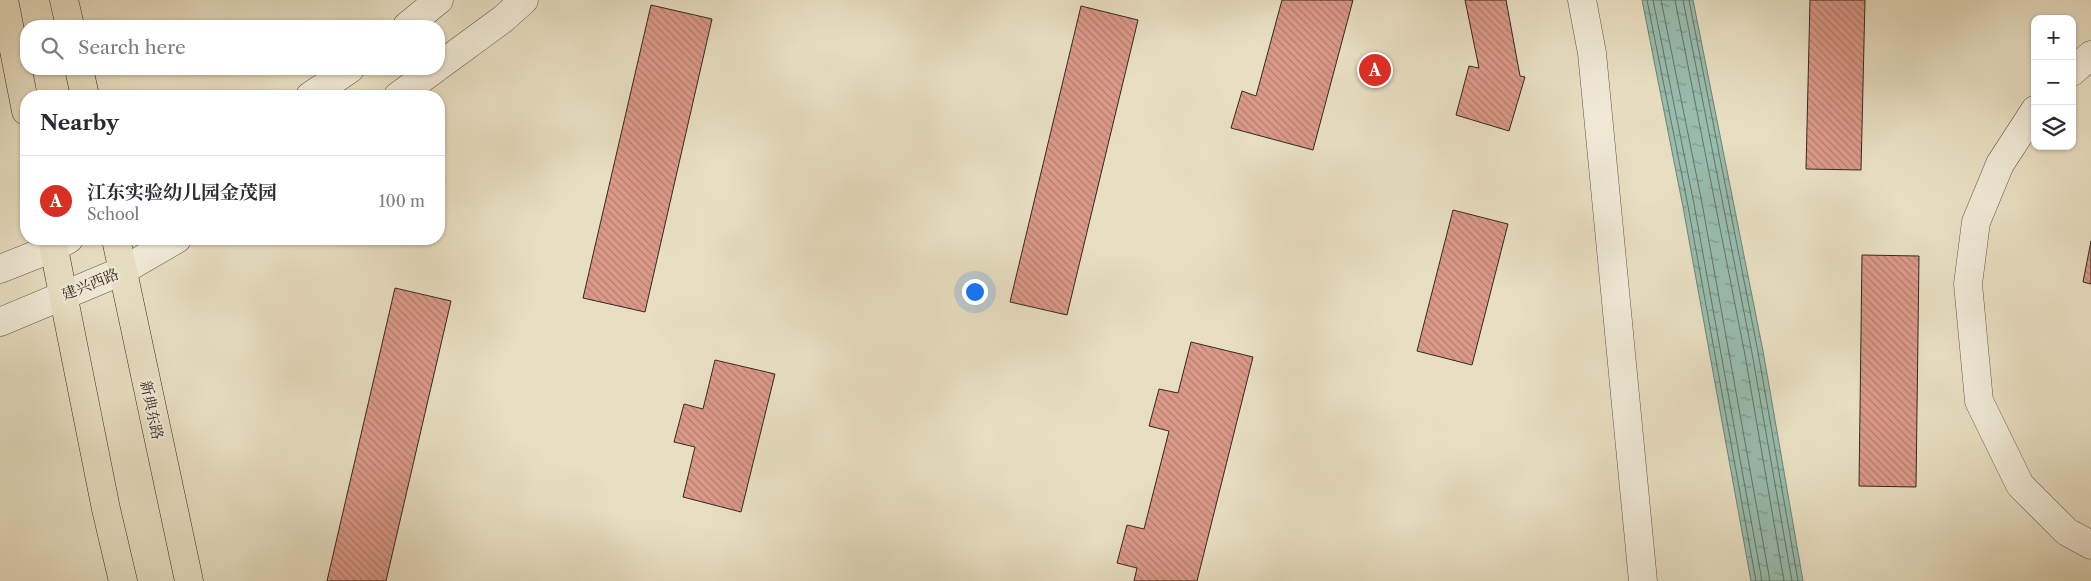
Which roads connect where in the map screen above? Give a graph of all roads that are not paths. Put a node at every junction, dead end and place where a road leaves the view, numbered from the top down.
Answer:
1 (4, 0) edge
2 (64, 0) edge
3 (439, 0) edge
4 (524, 0) edge
5 (1582, 0) edge
6 (69, 20) edge
7 (415, 20) edge
8 (2091, 54) edge
9 (445, 62) edge
10 (2076, 68) edge
11 (80, 75) edge
12 (341, 75) edge
13 (427, 75) edge
14 (22, 90) edge
15 (84, 90) edge
16 (319, 90) edge
17 (406, 90) edge
18 (2031, 116) edge
19 (52, 245) edge
20 (58, 245) edge
21 (117, 245) edge
22 (167, 245) edge
23 (0, 269) edge
24 (122, 271) junction
25 (63, 295) junction
26 (0, 322) edge
27 (2091, 545) edge
28 (123, 581) edge
29 (188, 581) edge
30 (1643, 581) edge

1 - 14 main road
2 - 6 main road
3 - 7 street
4 - 9 street
5 - 30 street
8 - 10 street
11 - 15 main road
12 - 16 street
13 - 17 street
18 - 27 street
19 - 23 street
20 - 25 main road
21 - 24 main road, 新典东路
22 - 24 street, 建兴西路
24 - 25 street, 建兴西路
24 - 29 main road, 新典东路
25 - 26 street, 建兴西路
25 - 28 main road

